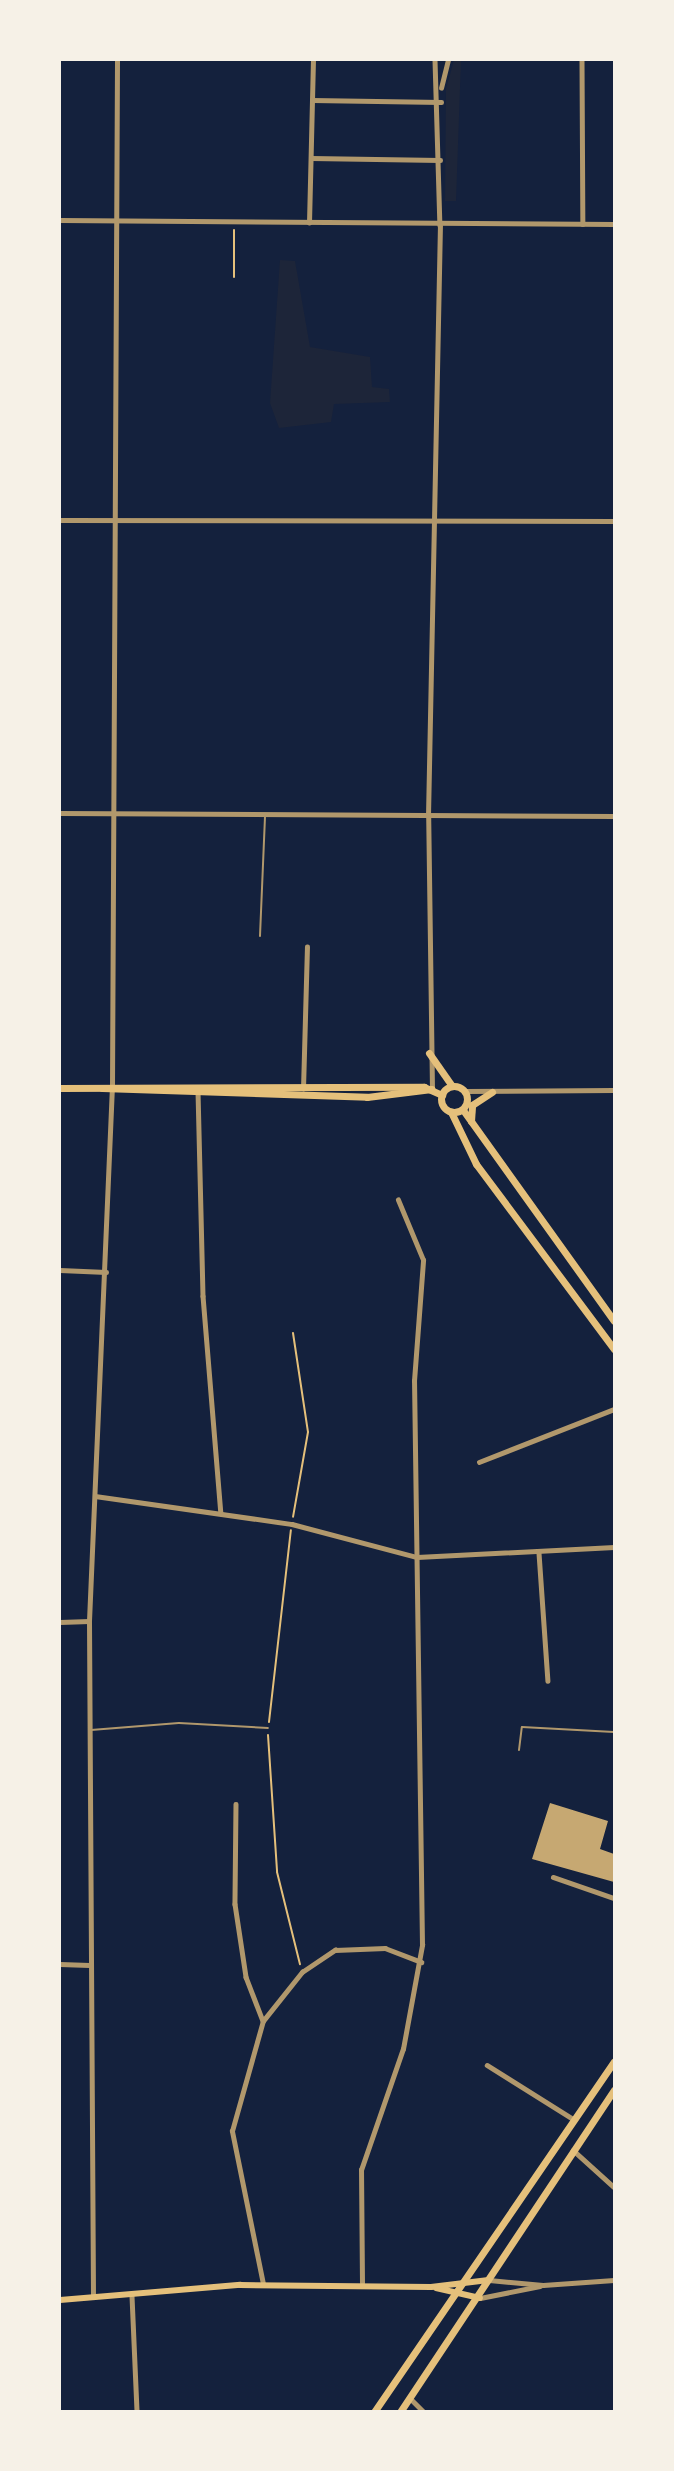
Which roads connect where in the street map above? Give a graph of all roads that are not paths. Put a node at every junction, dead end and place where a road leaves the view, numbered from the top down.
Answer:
1 (117, 60) edge
2 (313, 60) edge
3 (435, 60) edge
4 (448, 60) edge
5 (582, 60) edge
6 (440, 89) junction
7 (312, 100) junction
8 (441, 102) junction
9 (311, 158) junction
10 (440, 160) junction
11 (60, 220) edge
12 (117, 220) junction
13 (309, 223) junction
14 (583, 224) junction
15 (614, 224) edge
16 (440, 225) junction
17 (60, 520) edge
18 (112, 520) junction
19 (434, 520) junction
20 (614, 521) edge
21 (60, 813) edge
22 (110, 813) junction
23 (265, 814) junction
24 (428, 816) junction
25 (614, 817) edge
26 (260, 936) dead end
27 (307, 947) dead end
28 (429, 1052) junction
29 (452, 1086) junction
30 (60, 1088) edge
31 (111, 1089) junction
32 (198, 1089) junction
33 (432, 1089) junction
34 (614, 1090) edge
35 (465, 1091) junction
36 (492, 1092) junction
37 (303, 1093) junction
38 (442, 1094) junction
39 (463, 1110) junction
40 (451, 1112) junction
41 (474, 1132) junction
42 (398, 1200) dead end
43 (60, 1270) edge
44 (106, 1272) junction
45 (614, 1321) edge
46 (614, 1349) edge
47 (614, 1409) edge
48 (479, 1462) dead end
49 (95, 1496) junction
50 (221, 1513) junction
51 (614, 1547) edge
52 (539, 1553) junction
53 (417, 1558) junction
54 (89, 1621) junction
55 (60, 1622) edge
56 (548, 1681) dead end
57 (268, 1728) road end
58 (89, 1730) junction
59 (614, 1732) edge
60 (519, 1750) dead end
61 (236, 1804) dead end
62 (553, 1877) dead end
63 (614, 1898) edge
64 (421, 1962) junction
65 (60, 1964) edge
66 (89, 1965) junction
67 (263, 2021) junction
68 (614, 2061) edge
69 (487, 2065) dead end
70 (614, 2090) edge
71 (573, 2119) junction
72 (572, 2150) junction
73 (614, 2187) edge
74 (489, 2280) junction
75 (614, 2280) edge
76 (263, 2284) junction
77 (362, 2284) junction
78 (462, 2284) junction
79 (543, 2286) junction
80 (431, 2287) junction
81 (455, 2295) junction
82 (132, 2296) junction
83 (93, 2298) junction
84 (480, 2298) junction
85 (60, 2300) edge
86 (410, 2398) junction
87 (136, 2412) edge
88 (374, 2412) edge
89 (400, 2412) edge
90 (424, 2412) edge

1 - 12 street
2 - 7 street
3 - 6 street
4 - 6 street
5 - 14 street
6 - 8 street
7 - 8 street
7 - 9 street
8 - 10 street
9 - 10 street
9 - 13 street
10 - 16 street
11 - 12 street
12 - 13 street
12 - 18 street
13 - 16 street
14 - 15 street
14 - 16 street
16 - 19 street
17 - 18 street
18 - 19 street
18 - 22 street
19 - 20 street
19 - 24 street
21 - 22 street
22 - 23 street
22 - 31 street
23 - 24 street
23 - 26 lane
24 - 25 street
24 - 28 street
27 - 37 street
28 - 29 main road
28 - 33 street
29 - 35 main road
29 - 38 main road
30 - 31 main road
31 - 32 main road
31 - 44 street
32 - 37 main road
32 - 50 street
33 - 37 main road
33 - 38 main road
34 - 36 street
35 - 36 street
35 - 39 main road
36 - 41 main road
38 - 40 main road
39 - 40 main road
39 - 41 main road
40 - 46 main road
41 - 45 main road
42 - 53 street
43 - 44 street
44 - 49 street
47 - 48 street
49 - 50 street
49 - 54 street
50 - 53 street
51 - 52 street
52 - 53 street
52 - 56 street
53 - 64 street
54 - 55 street
54 - 58 street
57 - 58 lane
58 - 66 street
59 - 60 lane
61 - 67 street
62 - 63 street
64 - 67 street
64 - 77 street
65 - 66 street
66 - 83 street
67 - 76 street
68 - 71 main road
69 - 71 street
70 - 72 main road
71 - 78 main road
72 - 73 street
72 - 74 main road
74 - 78 main road
74 - 79 street
74 - 84 main road
75 - 79 street
76 - 77 main road
76 - 82 main road
77 - 80 main road
78 - 80 main road
78 - 81 main road
79 - 84 street
80 - 81 main road
81 - 84 main road
81 - 88 main road
82 - 83 main road
82 - 87 street
83 - 85 main road
84 - 86 main road
86 - 89 main road
86 - 90 street

